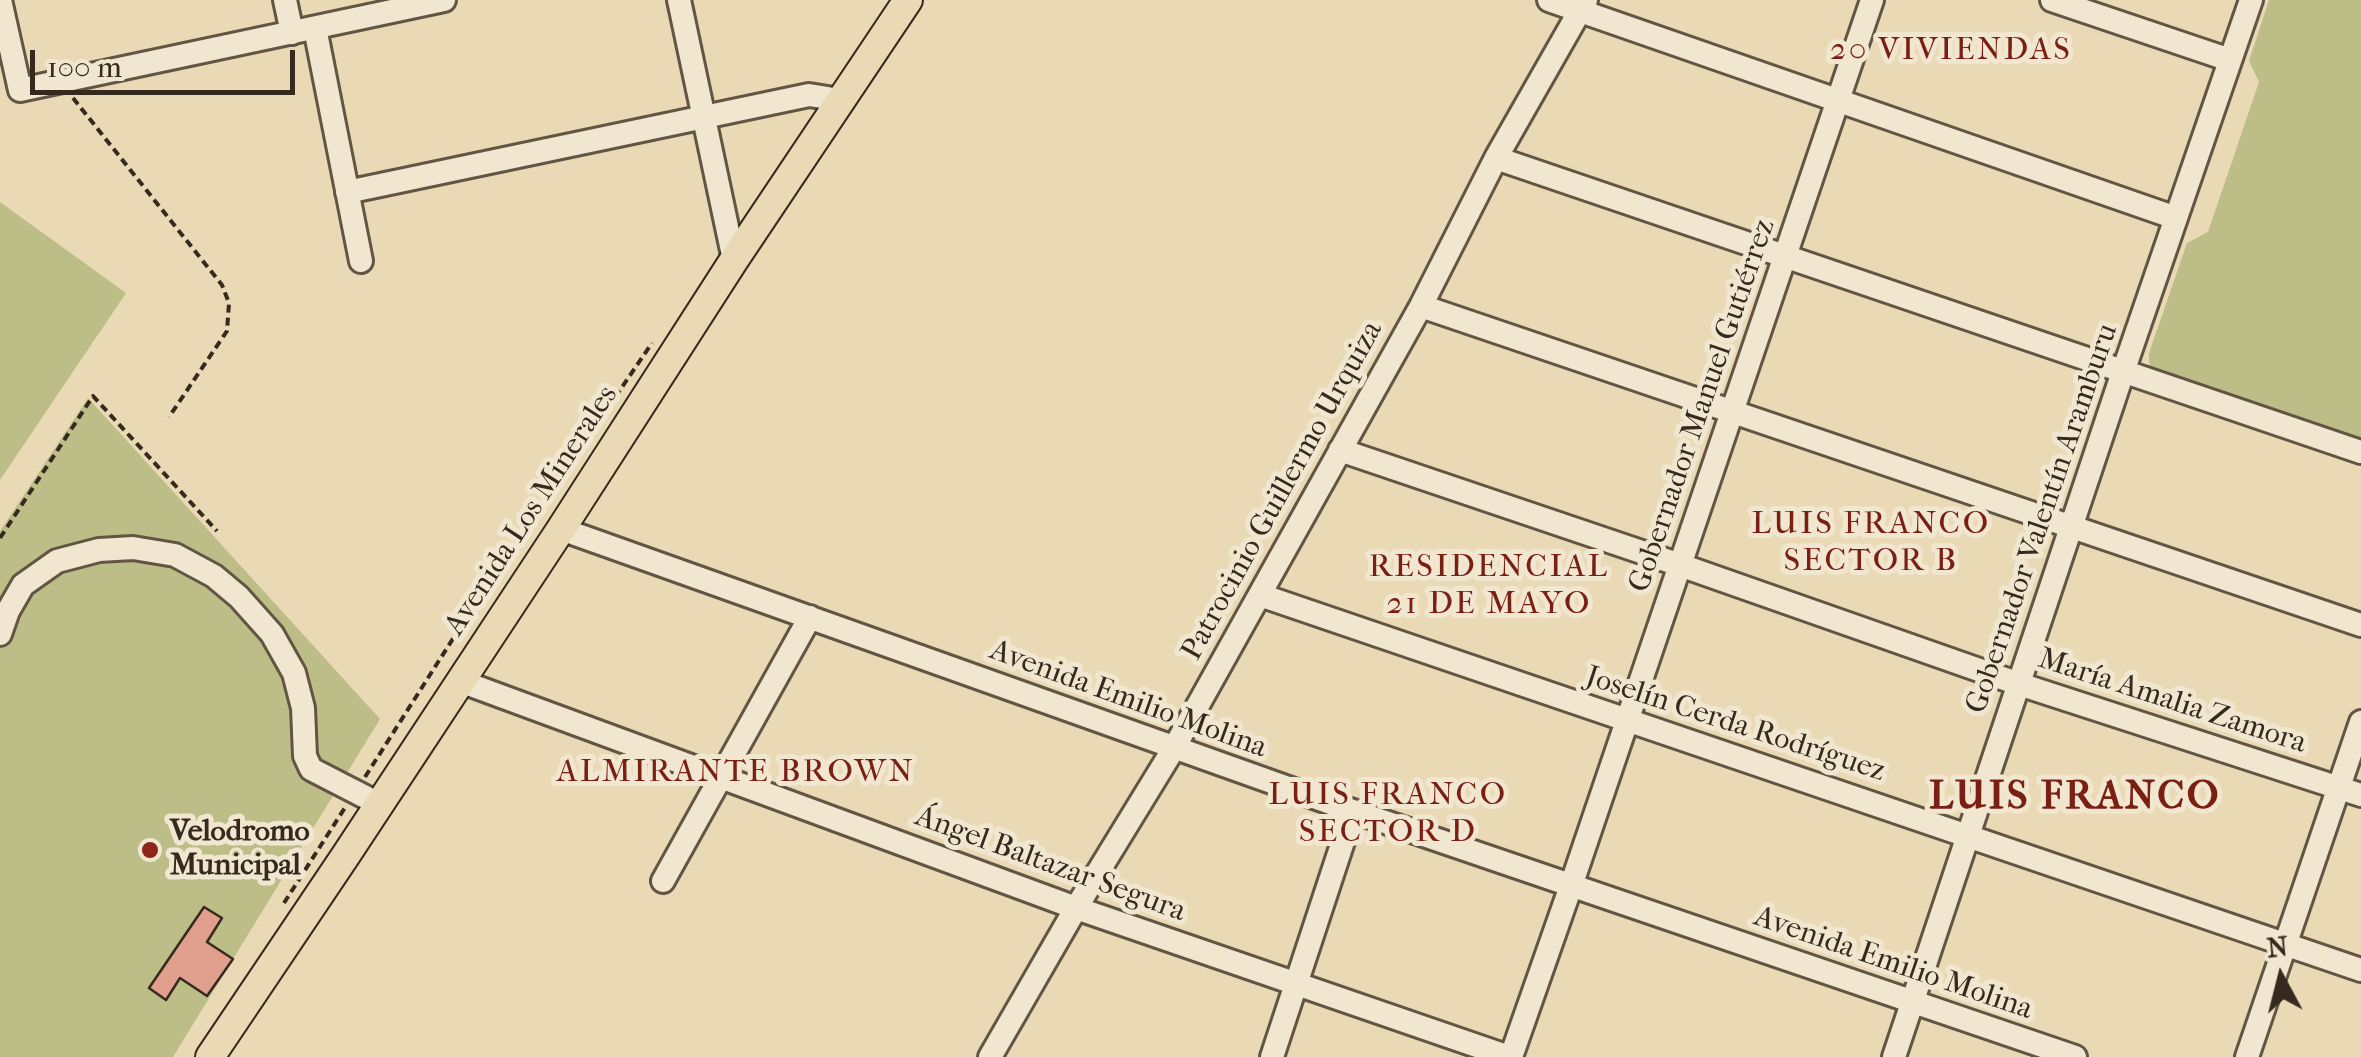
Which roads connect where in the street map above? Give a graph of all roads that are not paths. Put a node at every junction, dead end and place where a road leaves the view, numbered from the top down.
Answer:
1 (0, 0) edge
2 (284, 0) edge
3 (444, 0) edge
4 (679, 0) edge
5 (908, 0) edge
6 (1549, 0) edge
7 (1872, 0) edge
8 (2052, 0) edge
9 (2251, 0) edge
10 (1583, 5) edge
11 (303, 30) junction
12 (2230, 60) junction
13 (840, 100) junction
14 (1837, 100) junction
15 (704, 117) junction
16 (1496, 158) junction
17 (347, 192) junction
18 (2176, 218) junction
19 (1786, 256) junction
20 (734, 260) junction
21 (361, 261) dead end
22 (1421, 306) junction
23 (2124, 372) junction
24 (1733, 411) junction
25 (1340, 450) junction
26 (2361, 452) edge
27 (2072, 526) junction
28 (561, 529) junction
29 (1680, 565) junction
30 (1260, 594) junction
31 (810, 617) junction
32 (2361, 626) edge
33 (4, 637) edge
34 (460, 681) junction
35 (2019, 684) junction
36 (1627, 722) junction
37 (2361, 722) edge
38 (1174, 748) junction
39 (720, 777) junction
40 (2350, 791) edge
41 (367, 798) junction
42 (1353, 811) junction
43 (1969, 834) junction
44 (663, 881) dead end
45 (1571, 886) junction
46 (1076, 908) junction
47 (2286, 944) junction
48 (2361, 970) edge
49 (1296, 984) junction
50 (1912, 1003) junction
51 (210, 1057) edge
52 (990, 1057) edge
53 (1272, 1057) edge
54 (1510, 1057) edge
55 (1894, 1057) edge
56 (2075, 1057) edge
57 (2247, 1057) edge

1 - 11 street
2 - 11 street
3 - 11 street
4 - 15 street
5 - 13 main road, Avenida Los Minerales
6 - 10 street
7 - 14 street, Gobernador Manuel Gutiérrez
8 - 12 street
9 - 12 street, Gobernador Valentín Aramburu
10 - 14 street
10 - 16 street, Patrocinio Guillermo Urquiza
11 - 17 street
12 - 18 street, Gobernador Valentín Aramburu
13 - 15 street
13 - 20 main road, Avenida Los Minerales
14 - 18 street
14 - 19 street, Gobernador Manuel Gutiérrez
15 - 17 street
15 - 20 street
16 - 19 street
16 - 22 street, Patrocinio Guillermo Urquiza
17 - 21 street
18 - 23 street, Gobernador Valentín Aramburu
19 - 23 street
19 - 24 street, Gobernador Manuel Gutiérrez
20 - 28 main road, Avenida Los Minerales
22 - 24 street
22 - 25 street, Patrocinio Guillermo Urquiza
23 - 26 street
23 - 27 street, Gobernador Valentín Aramburu
24 - 27 street
24 - 29 street, Gobernador Manuel Gutiérrez
25 - 29 street, María Amalia Zamora
25 - 30 street, Patrocinio Guillermo Urquiza
27 - 32 street
27 - 35 street, Gobernador Valentín Aramburu
28 - 31 street, Avenida Emilio Molina
28 - 34 main road, Avenida Los Minerales
29 - 35 street, María Amalia Zamora
29 - 36 street, Gobernador Manuel Gutiérrez
30 - 36 street, Joselín Cerda Rodríguez
30 - 38 street, Patrocinio Guillermo Urquiza
31 - 38 street, Avenida Emilio Molina
31 - 39 street
33 - 41 street
34 - 39 street, Ángel Baltazar Segura
34 - 41 main road, Avenida Los Minerales
35 - 40 street, María Amalia Zamora
35 - 43 street, Gobernador Valentín Aramburu
36 - 43 street, Joselín Cerda Rodríguez
36 - 45 street, Gobernador Manuel Gutiérrez
37 - 40 street
38 - 42 street, Avenida Emilio Molina
38 - 46 street, Patrocinio Guillermo Urquiza
39 - 44 street
39 - 46 street, Ángel Baltazar Segura
40 - 47 street
41 - 51 main road, Avenida Los Minerales
42 - 45 street, Avenida Emilio Molina
42 - 49 street
43 - 47 street, Joselín Cerda Rodríguez
43 - 50 street, Gobernador Valentín Aramburu
45 - 50 street, Avenida Emilio Molina
45 - 54 street, Gobernador Manuel Gutiérrez
46 - 49 street, Ángel Baltazar Segura
46 - 52 street, Patrocinio Guillermo Urquiza
47 - 48 street, Joselín Cerda Rodríguez
47 - 57 street
49 - 53 street
49 - 54 street, Ángel Baltazar Segura
50 - 55 street, Gobernador Valentín Aramburu
50 - 56 street, Avenida Emilio Molina

